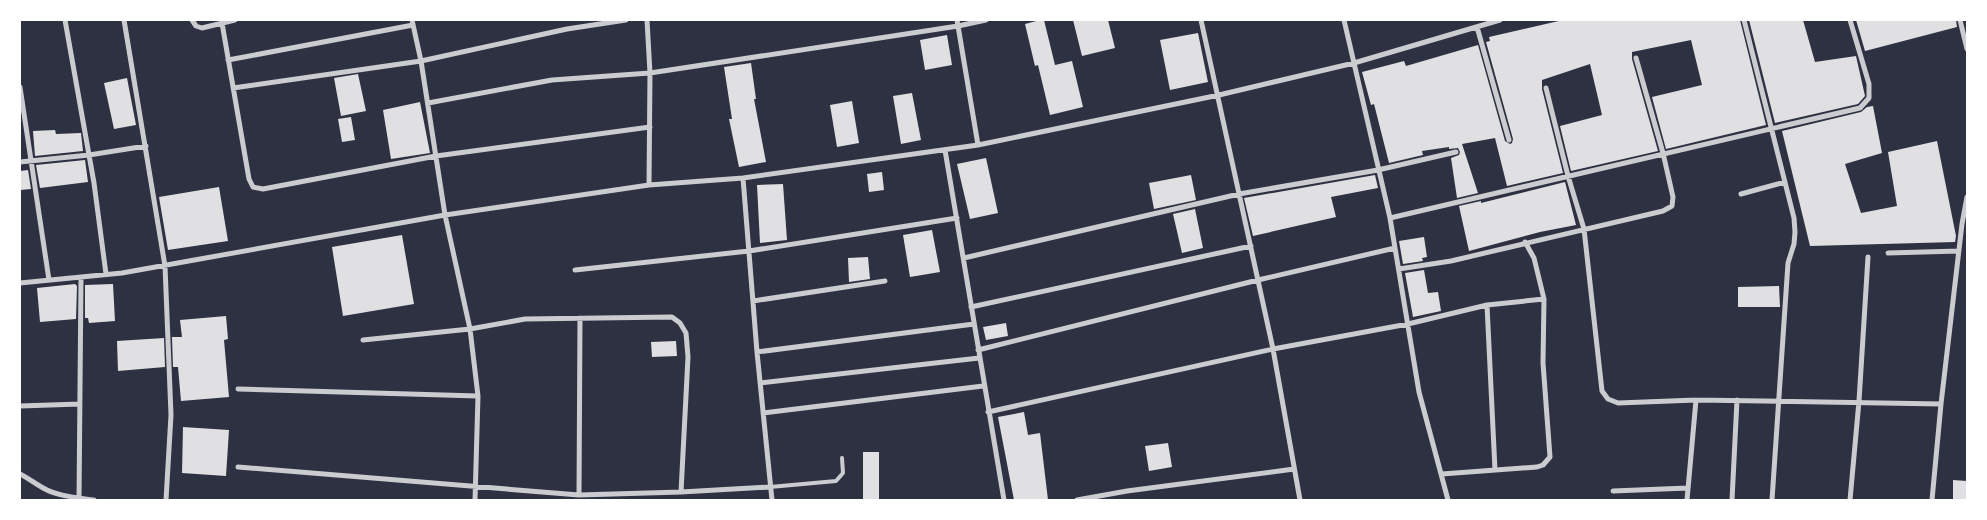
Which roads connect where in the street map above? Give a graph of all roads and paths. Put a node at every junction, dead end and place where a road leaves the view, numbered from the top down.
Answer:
1 (65, 20) edge
2 (124, 20) edge
3 (192, 20) edge
4 (235, 20) edge
5 (626, 20) edge
6 (648, 20) edge
7 (986, 20) edge
8 (1201, 20) edge
9 (1344, 20) edge
10 (1500, 20) edge
11 (1744, 20) edge
12 (1850, 20) edge
13 (1960, 20) edge
14 (412, 22) edge
15 (222, 23) junction
16 (957, 23) edge
17 (1477, 26) junction
18 (1967, 49) edge
19 (1636, 58) dead end
20 (228, 60) junction
21 (421, 61) junction
22 (1354, 63) junction
23 (650, 74) junction
24 (20, 87) edge
25 (233, 88) junction
26 (1546, 88) dead end
27 (1219, 94) junction
28 (428, 103) junction
29 (650, 127) junction
30 (1771, 128) junction
31 (1509, 140) dead end
32 (146, 146) junction
33 (978, 146) junction
34 (945, 150) junction
35 (1456, 152) dead end
36 (1663, 154) junction
37 (89, 155) junction
38 (436, 156) junction
39 (32, 160) junction
40 (20, 162) edge
41 (1378, 170) junction
42 (1568, 176) junction
43 (743, 178) junction
44 (1785, 182) junction
45 (649, 185) junction
46 (1240, 194) junction
47 (1741, 194) dead end
48 (1967, 197) edge
49 (445, 215) junction
50 (958, 218) junction
51 (1390, 218) junction
52 (1584, 228) junction
53 (1525, 242) junction
54 (1251, 246) junction
55 (1395, 248) junction
56 (1959, 251) junction
57 (749, 252) junction
58 (1888, 253) dead end
59 (1868, 257) dead end
60 (964, 258) junction
61 (164, 266) junction
62 (1398, 269) junction
63 (575, 270) dead end
64 (106, 274) junction
65 (81, 277) junction
66 (49, 280) junction
67 (1258, 280) junction
68 (885, 281) dead end
69 (20, 283) edge
70 (1544, 299) junction
71 (753, 301) junction
72 (1487, 306) junction
73 (971, 308) junction
74 (580, 318) junction
75 (974, 324) junction
76 (1408, 324) junction
77 (470, 330) junction
78 (362, 340) dead end
79 (1273, 349) junction
80 (978, 350) junction
81 (757, 352) junction
82 (979, 358) junction
83 (760, 383) junction
84 (983, 386) junction
85 (238, 389) dead end
86 (478, 396) junction
87 (1696, 400) junction
88 (1737, 400) junction
89 (1778, 400) junction
90 (1859, 402) junction
91 (80, 404) junction
92 (1941, 404) junction
93 (20, 406) edge
94 (988, 412) junction
95 (763, 413) junction
96 (842, 458) dead end
97 (238, 467) dead end
98 (1294, 469) junction
99 (1495, 470) junction
100 (20, 474) edge
101 (1442, 474) junction
102 (770, 486) junction
103 (475, 487) junction
104 (1688, 488) junction
105 (1613, 491) dead end
106 (681, 492) junction
107 (579, 495) junction
108 (79, 499) edge
109 (94, 500) edge
110 (166, 500) edge
111 (475, 500) edge
112 (772, 500) edge
113 (1004, 500) edge
114 (1077, 500) edge
115 (1300, 500) edge
116 (1448, 500) edge
117 (1687, 500) edge
118 (1732, 500) edge
119 (1772, 500) edge
120 (1850, 500) edge
121 (1932, 500) edge

1 - 37 street
2 - 32 street
3 - 15 street
4 - 15 street
5 - 21 street
6 - 23 street
7 - 16 street
8 - 27 street
9 - 22 street
10 - 17 street
11 - 30 street
12 - 30 street
13 - 18 street
14 - 20 street
14 - 21 street
15 - 20 street
16 - 23 street
16 - 33 street
17 - 22 street
17 - 31 street
19 - 36 street
20 - 25 street
21 - 25 street
21 - 28 street
22 - 27 street
22 - 41 street
23 - 28 street
23 - 29 street
24 - 39 street
25 - 38 street
26 - 42 street
27 - 33 street
27 - 46 street
28 - 38 street
29 - 38 street
29 - 45 street
30 - 36 street
30 - 44 street
32 - 37 street
32 - 61 street
33 - 34 street
34 - 43 street
34 - 50 street
35 - 41 street
36 - 42 street
36 - 52 street
37 - 39 street
37 - 64 street
38 - 49 street
39 - 40 street
39 - 66 street
41 - 46 street
41 - 51 street
42 - 51 street
42 - 52 street
43 - 45 street
43 - 57 street
44 - 47 street
44 - 89 street
45 - 49 street
46 - 54 street
46 - 60 street
48 - 56 street
49 - 61 street
49 - 77 street
50 - 57 street
50 - 60 street
51 - 55 street
52 - 53 street
52 - 87 street
53 - 62 street
53 - 70 street
54 - 67 street
54 - 73 street
55 - 62 street
55 - 67 street
56 - 58 street
56 - 92 street
57 - 63 street
57 - 71 street
59 - 90 street
60 - 73 street
61 - 64 street
61 - 110 street
62 - 76 street
64 - 65 street
65 - 66 street
65 - 91 street
66 - 69 street
67 - 79 street
67 - 80 street
68 - 71 street
70 - 72 street
70 - 99 street
71 - 81 street
72 - 76 street
72 - 99 street
73 - 75 street
74 - 77 street
74 - 106 street
74 - 107 street
75 - 80 street
75 - 81 street
76 - 79 street
76 - 101 street
77 - 78 street
77 - 86 street
79 - 94 street
79 - 98 street
80 - 82 street
81 - 83 street
82 - 83 street
82 - 84 street
83 - 95 street
84 - 94 street
84 - 95 street
85 - 86 street
86 - 103 street
87 - 88 street
87 - 104 street
88 - 89 street
88 - 118 street
89 - 90 street
89 - 119 street
90 - 92 street
90 - 120 street
91 - 93 street
91 - 108 street
92 - 121 street
94 - 113 street
95 - 102 street
96 - 102 lane
97 - 103 street
98 - 114 street
98 - 115 street
99 - 101 street
100 - 108 street
101 - 116 street
102 - 106 street
102 - 112 street
103 - 107 street
103 - 111 street
104 - 105 street
104 - 117 street
106 - 107 street
108 - 109 street

